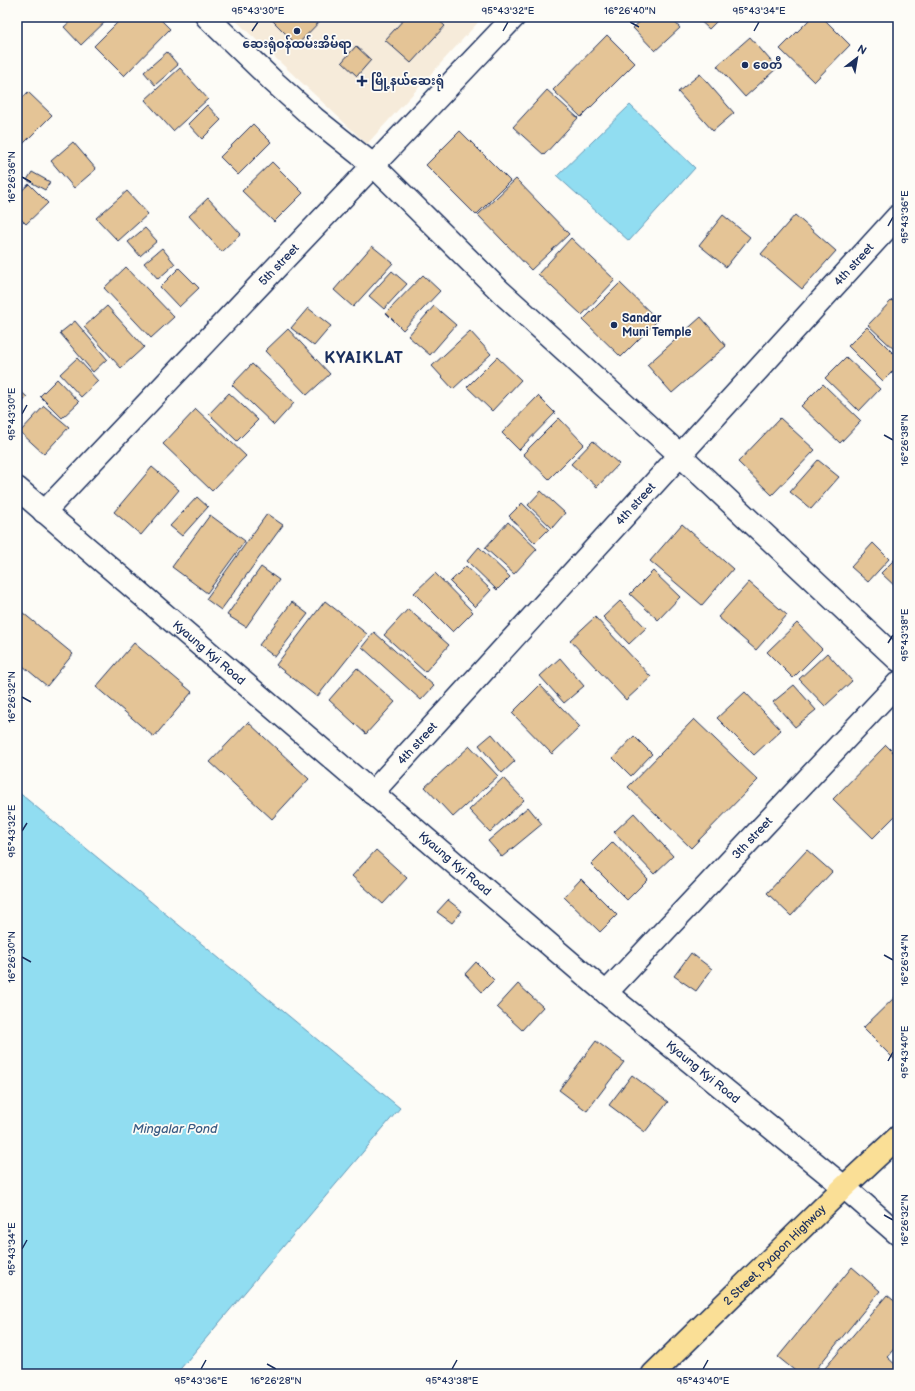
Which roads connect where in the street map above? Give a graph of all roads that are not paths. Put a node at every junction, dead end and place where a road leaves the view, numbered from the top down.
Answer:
1 (207, 17) edge
2 (514, 17) edge
3 (373, 165) junction
4 (898, 216) edge
5 (680, 455) junction
6 (17, 488) edge
7 (44, 512) junction
8 (898, 660) edge
9 (898, 683) edge
10 (372, 793) junction
11 (606, 993) junction
12 (898, 1137) edge
13 (844, 1187) junction
14 (898, 1234) edge
15 (653, 1374) edge

1 - 3 street
2 - 3 street, 5th street
3 - 5 street
3 - 7 street, 5th street
4 - 5 street, 4th street
5 - 8 street
5 - 10 street, 4th street
6 - 7 street, Kyaung Kyi Road
7 - 10 street, Kyaung Kyi Road
9 - 11 street, 3th street
10 - 11 street, Kyaung Kyi Road
11 - 13 street, Kyaung Kyi Road
12 - 13 main road, 2 Street, Pyapon Highway
13 - 14 street, Kyaung Kyi Road
13 - 15 main road, 2 Street, Pyapon Highway

